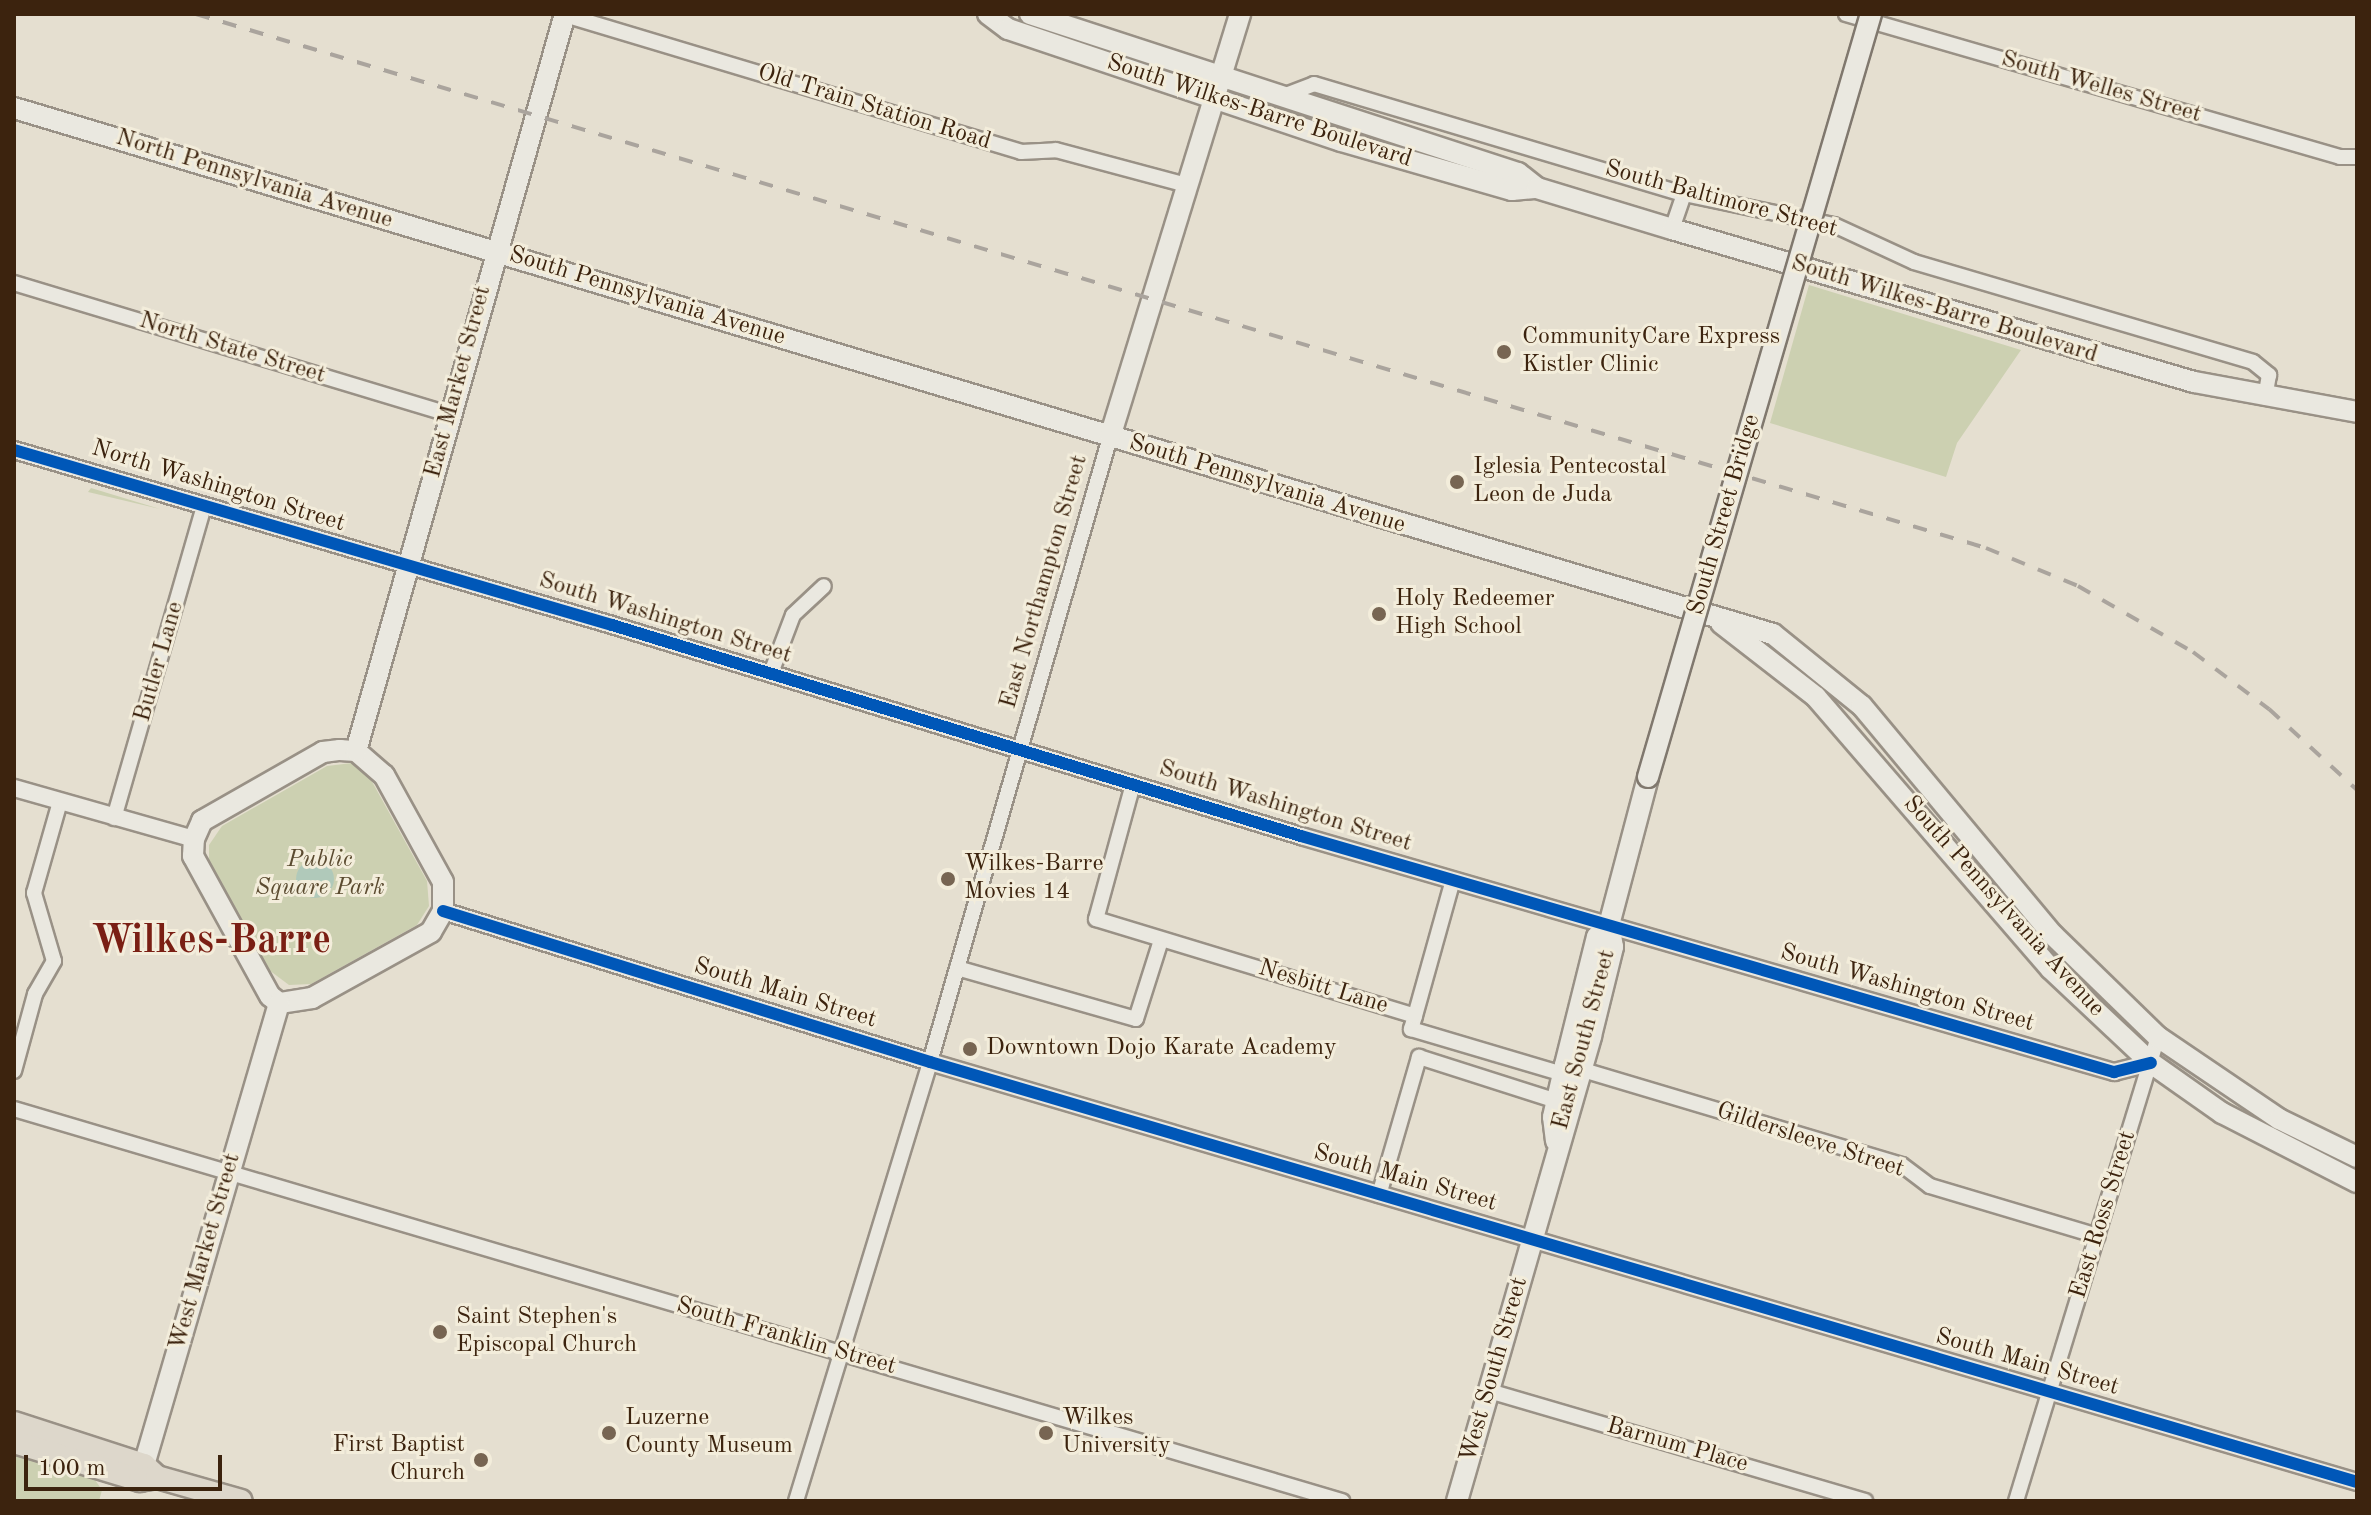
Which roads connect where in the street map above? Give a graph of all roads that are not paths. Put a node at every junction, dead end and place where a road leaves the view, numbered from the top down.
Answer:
1 (565, 14) edge
2 (988, 14) edge
3 (1030, 14) edge
4 (1240, 14) edge
5 (1846, 14) edge
6 (1871, 14) edge
7 (1902, 14) edge
8 (1899, 30) junction
9 (1221, 75) junction
10 (1283, 96) junction
11 (1214, 98) junction
12 (14, 108) edge
13 (1401, 109) junction
14 (1386, 131) junction
15 (2357, 157) edge
16 (1187, 185) junction
17 (1537, 188) junction
18 (1684, 194) junction
19 (1672, 229) junction
20 (495, 251) junction
21 (14, 283) edge
22 (2265, 398) junction
23 (2357, 412) edge
24 (450, 415) junction
25 (1110, 437) junction
26 (14, 450) edge
27 (204, 506) junction
28 (409, 567) junction
29 (824, 586) dead end
30 (1718, 620) junction
31 (771, 673) junction
32 (1019, 749) junction
33 (356, 751) junction
34 (1133, 784) junction
35 (14, 788) edge
36 (60, 802) junction
37 (114, 818) junction
38 (194, 839) junction
39 (1453, 880) junction
40 (443, 911) junction
41 (1609, 925) junction
42 (1161, 940) junction
43 (957, 968) junction
44 (279, 1003) junction
45 (1415, 1016) junction
46 (2158, 1037) junction
47 (930, 1062) junction
48 (2151, 1063) junction
49 (14, 1071) edge
50 (1572, 1072) junction
51 (1557, 1101) junction
52 (14, 1109) edge
53 (1557, 1144) junction
54 (2357, 1157) edge
55 (229, 1175) junction
56 (2357, 1182) edge
57 (1379, 1195) junction
58 (2098, 1236) junction
59 (1533, 1240) junction
60 (840, 1352) junction
61 (1489, 1391) junction
62 (2049, 1393) junction
63 (14, 1423) edge
64 (14, 1442) edge
65 (144, 1481) edge
66 (2357, 1482) edge
67 (241, 1501) edge
68 (796, 1501) edge
69 (1342, 1501) edge
70 (1457, 1501) edge
71 (1865, 1501) edge
72 (2016, 1501) edge

1 - 16 street, Old Train Station Road
1 - 20 main road, East Market Street
2 - 11 main road, South Wilkes-Barre Boulevard
3 - 9 main road, South Wilkes-Barre Boulevard
4 - 9 main road, East Northampton Street
5 - 8 street, South Welles Street
6 - 41 main road, South Street Bridge, bridge
7 - 8 street
8 - 15 street, South Welles Street
9 - 10 main road, South Wilkes-Barre Boulevard
9 - 11 main road, East Northampton Street
10 - 13 street, South Baltimore Street
10 - 14 main road, South Wilkes-Barre Boulevard
11 - 16 main road, East Northampton Street
11 - 17 main road, South Wilkes-Barre Boulevard
12 - 20 main road, North Pennsylvania Avenue
13 - 14 street
13 - 18 street, South Baltimore Street
14 - 17 main road, South Wilkes-Barre Boulevard
16 - 25 main road, East Northampton Street
17 - 19 main road, South Wilkes-Barre Boulevard
18 - 19 street
18 - 22 street, South Baltimore Street
19 - 22 main road, South Wilkes-Barre Boulevard
20 - 24 main road, East Market Street
20 - 25 main road, South Pennsylvania Avenue
21 - 24 street, North State Street
22 - 23 main road, South Wilkes-Barre Boulevard
24 - 28 main road, East Market Street
25 - 30 main road, South Pennsylvania Avenue
25 - 32 street, East Northampton Street
26 - 27 street, North Washington Street
27 - 28 street, North Washington Street
27 - 37 street, Butler Lane
28 - 31 street, South Washington Street
28 - 33 main road, East Market Street
29 - 31 street
30 - 46 main road, South Pennsylvania Avenue
30 - 48 main road, South Pennsylvania Avenue
31 - 32 street, South Washington Street
32 - 34 street, South Washington Street
32 - 43 street, East Northampton Street
33 - 38 main road
33 - 40 main road
34 - 39 street, South Washington Street
34 - 42 street, Nesbitt Lane
35 - 36 street
36 - 37 street
36 - 49 street
37 - 38 street
38 - 44 main road
39 - 41 street, South Washington Street
39 - 45 street
40 - 44 main road
40 - 47 street, South Main Street
41 - 48 street, South Washington Street
41 - 50 main road, East South Street
42 - 43 street
42 - 45 street, Nesbitt Lane
43 - 47 street, East Northampton Street
44 - 55 main road, West Market Street
45 - 50 street, Nesbitt Lane
46 - 48 street, East Ross Street
46 - 54 main road, South Pennsylvania Avenue
47 - 57 street, South Main Street
47 - 60 street, East Northampton Street
48 - 56 main road, South Pennsylvania Avenue
48 - 58 street, East Ross Street
50 - 51 main road, East South Street
50 - 53 main road, East South Street
50 - 58 street, Gildersleeve Street
51 - 53 main road, East South Street
51 - 57 street
52 - 55 street, South Franklin Street
53 - 59 main road, East South Street
55 - 60 street, South Franklin Street
55 - 65 main road, West Market Street
57 - 59 street, South Main Street
58 - 62 street, East Ross Street
59 - 61 main road, West South Street
59 - 62 street, South Main Street
60 - 68 street, East Northampton Street
60 - 69 street, South Franklin Street
61 - 70 main road, West South Street
61 - 71 street, Barnum Place
62 - 66 street, South Main Street
62 - 72 street, East Ross Street
63 - 65 main road
64 - 65 main road
65 - 67 main road

